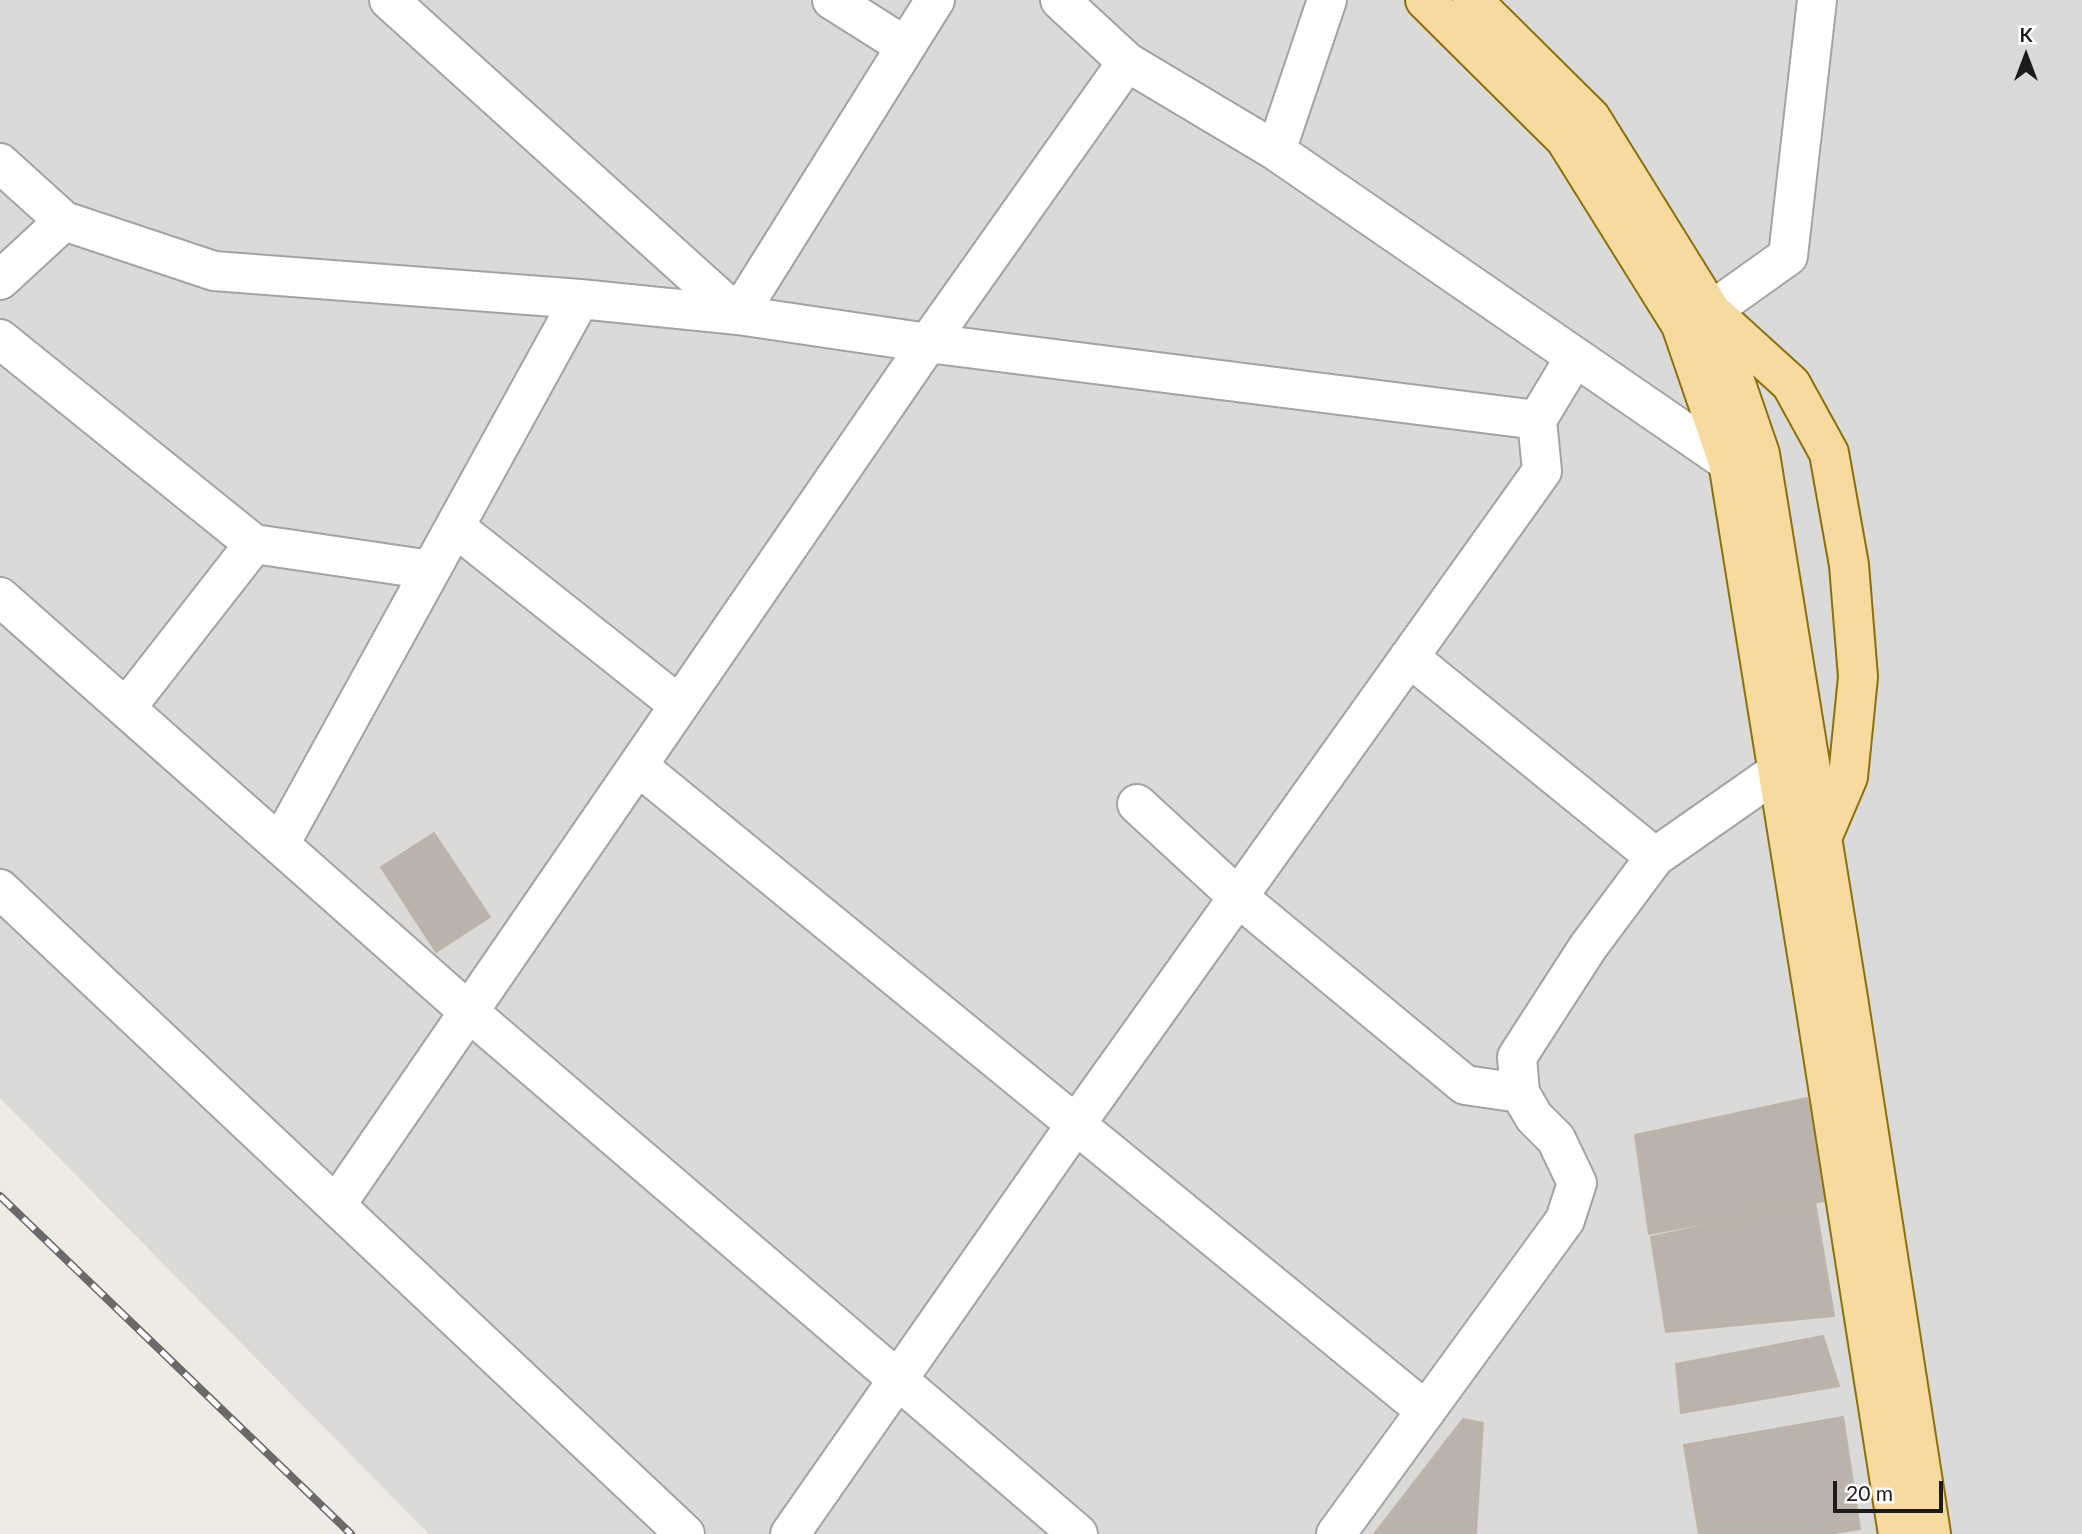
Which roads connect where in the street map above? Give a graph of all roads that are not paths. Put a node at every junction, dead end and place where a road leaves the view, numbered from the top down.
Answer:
1 (389, 0) edge
2 (832, 0) edge
3 (936, 0) edge
4 (1060, 0) edge
5 (1327, 0) edge
6 (1425, 0) edge
7 (1472, 0) edge
8 (1817, 0) edge
9 (905, 47) junction
10 (1127, 62) junction
11 (1276, 151) junction
12 (0, 163) edge
13 (64, 221) junction
14 (0, 280) edge
15 (580, 299) junction
16 (1711, 311) junction
17 (737, 315) junction
18 (0, 339) edge
19 (928, 343) junction
20 (1575, 357) junction
21 (1537, 420) junction
22 (1744, 458) junction
23 (455, 527) junction
24 (254, 544) junction
25 (431, 570) junction
26 (0, 597) edge
27 (1409, 657) junction
28 (680, 705) junction
29 (126, 708) junction
30 (1807, 747) junction
31 (638, 766) junction
32 (1777, 771) junction
33 (1137, 804) dead end
34 (1822, 838) junction
35 (280, 844) junction
36 (1655, 857) junction
37 (0, 889) edge
38 (1238, 897) junction
39 (468, 1012) junction
40 (1520, 1093) junction
41 (1076, 1124) junction
42 (336, 1205) junction
43 (898, 1379) junction
44 (1426, 1410) junction
45 (685, 1534) edge
46 (790, 1534) edge
47 (1078, 1534) edge
48 (1336, 1534) edge
49 (1898, 1534) edge
50 (1931, 1534) edge

1 - 17 street
2 - 9 street
3 - 9 street
4 - 10 street
5 - 11 street
6 - 22 main road
7 - 16 main road
8 - 16 street
9 - 17 street
10 - 11 street
10 - 19 street
11 - 20 street
12 - 13 street
13 - 14 street
13 - 15 street
15 - 17 street
15 - 23 street
16 - 22 main road
16 - 34 main road
17 - 19 street
18 - 24 street
19 - 21 street
19 - 28 street
20 - 21 street
20 - 22 street
21 - 27 street
22 - 30 main road
22 - 32 main road
23 - 25 street
23 - 28 street
24 - 25 street
24 - 29 street
25 - 35 street
26 - 29 street
27 - 36 street
27 - 38 street
28 - 31 street
29 - 35 street
30 - 32 street
30 - 34 main road
31 - 39 street
31 - 41 street
32 - 36 street
32 - 49 main road
33 - 38 street
34 - 50 main road
35 - 39 street
36 - 40 street
37 - 42 street
38 - 40 street
38 - 41 street
39 - 42 street
39 - 43 street
40 - 44 street
41 - 43 street
41 - 44 street
42 - 45 street
43 - 46 street
43 - 47 street
44 - 48 street

